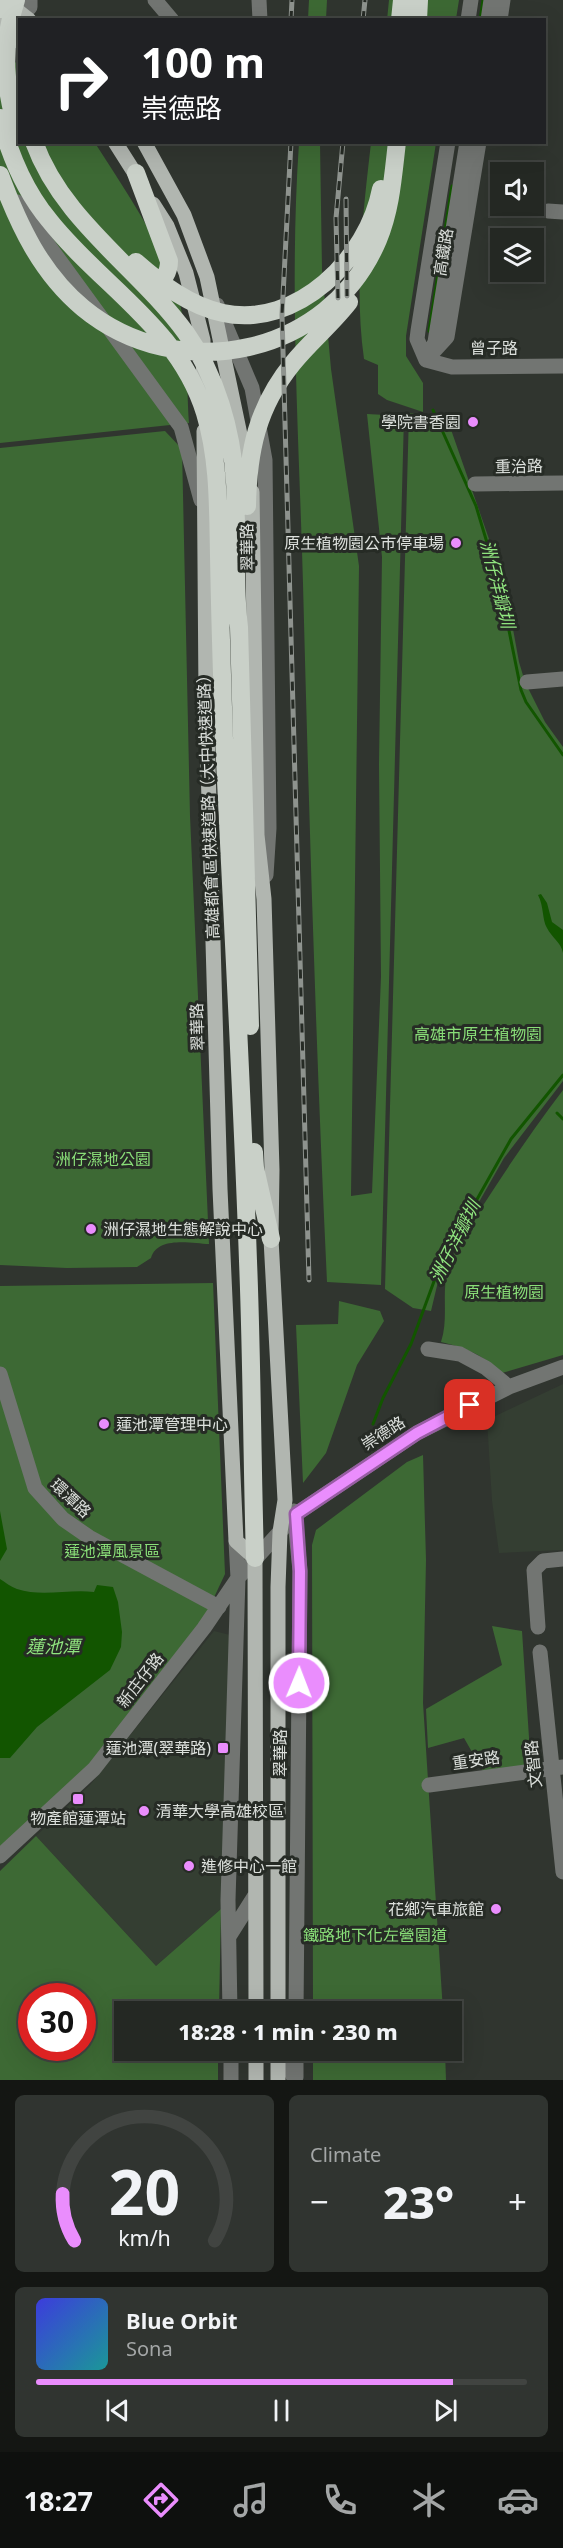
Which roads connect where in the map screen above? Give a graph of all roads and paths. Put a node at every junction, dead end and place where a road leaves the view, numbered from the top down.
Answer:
1 (3, 0) edge
2 (155, 0) edge
3 (259, 0) edge
4 (402, 0) edge
5 (410, 0) edge
6 (419, 0) edge
7 (471, 0) edge
8 (491, 0) edge
9 (503, 0) edge
10 (27, 8) edge
11 (0, 9) edge
12 (0, 15) edge
13 (170, 18) edge
14 (260, 18) edge
15 (400, 18) edge
16 (408, 18) edge
17 (418, 18) edge
18 (468, 18) edge
19 (488, 18) edge
20 (500, 18) edge
21 (18, 21) edge
22 (18, 25) edge
23 (9, 34) edge
24 (18, 77) edge
25 (0, 118) edge
26 (18, 130) edge
27 (24, 144) edge
28 (35, 144) edge
29 (116, 144) edge
30 (145, 144) edge
31 (389, 144) edge
32 (397, 144) edge
33 (406, 144) edge
34 (448, 144) edge
35 (467, 144) edge
36 (479, 144) edge
37 (0, 173) edge
38 (136, 173) junction
39 (70, 204) junction
40 (426, 360) junction
41 (563, 366) edge
42 (563, 483) edge
43 (475, 484) dead end
44 (204, 512) junction
45 (239, 627) junction
46 (563, 679) edge
47 (527, 682) dead end
48 (271, 1239) junction
49 (428, 1349) dead end
50 (563, 1367) edge
51 (0, 1374) edge
52 (509, 1387) junction
53 (285, 1500) junction
54 (296, 1514) junction
55 (280, 1532) junction
56 (236, 1541) junction
57 (255, 1558) junction
58 (563, 1559) edge
59 (238, 1578) junction
60 (219, 1607) junction
61 (538, 1627) dead end
62 (540, 1652) dead end
63 (557, 1768) edge
64 (429, 1785) dead end
65 (0, 1856) edge
66 (563, 1872) edge
67 (254, 1897) junction
68 (228, 1900) junction
69 (240, 1917) junction
70 (228, 1937) junction
71 (255, 1937) junction
72 (230, 2001) edge
73 (256, 2001) edge
74 (278, 2001) edge
75 (296, 2001) edge
76 (231, 2061) edge
77 (256, 2061) edge
78 (285, 2061) edge
79 (289, 2061) edge
80 (231, 2080) edge
81 (256, 2080) edge
82 (279, 2080) edge
83 (295, 2080) edge

1 - 10 main road
1 - 11 highway
1 - 12 highway
2 - 13 street
3 - 14 street
4 - 15 highway
5 - 16 highway
6 - 17 highway
7 - 18 street
8 - 19 street
9 - 20 street
21 - 23 street
22 - 26 highway
23 - 24 highway
25 - 57 highway, 高雄都會區快速道路（大中快速道路）
27 - 38 highway
28 - 39 highway
29 - 38 main road, 翠華路
30 - 48 main road, 翠華路
31 - 39 highway
32 - 37 highway
33 - 45 highway
34 - 40 street, 高鐵路
35 - 40 street, 高鐵路
36 - 40 street, 高鐵路
37 - 44 street, 翠華路
38 - 44 main road, 翠華路
39 - 45 highway
40 - 41 street, 曾子路
42 - 43 street, 重治路
44 - 56 main road, 翠華路
45 - 48 highway
46 - 47 street
48 - 53 main road, 翠華路
49 - 52 street
50 - 52 street, 崇德路
51 - 60 street, 環潭路
52 - 54 street, 崇德路
53 - 54 street
53 - 55 main road, 翠華路
54 - 55 street, 新庄仔路
54 - 75 street, 翠華路
55 - 57 street, 新庄仔路
55 - 74 main road, 翠華路
56 - 57 main road
56 - 59 street, 翠華路
57 - 59 street, 新庄仔路
57 - 67 main road, 翠華路
58 - 61 street
59 - 60 street, 新庄仔路
59 - 68 street, 翠華路
60 - 65 street, 新庄仔路
62 - 63 street, 文智路
63 - 64 street, 重安路
63 - 66 street, 文智路
67 - 69 street
67 - 71 main road, 翠華路
68 - 69 street
68 - 70 street, 翠華路
69 - 70 street
69 - 71 street
70 - 72 street, 翠華路
71 - 73 main road, 翠華路
76 - 80 street
77 - 81 main road
78 - 82 main road
79 - 83 street

